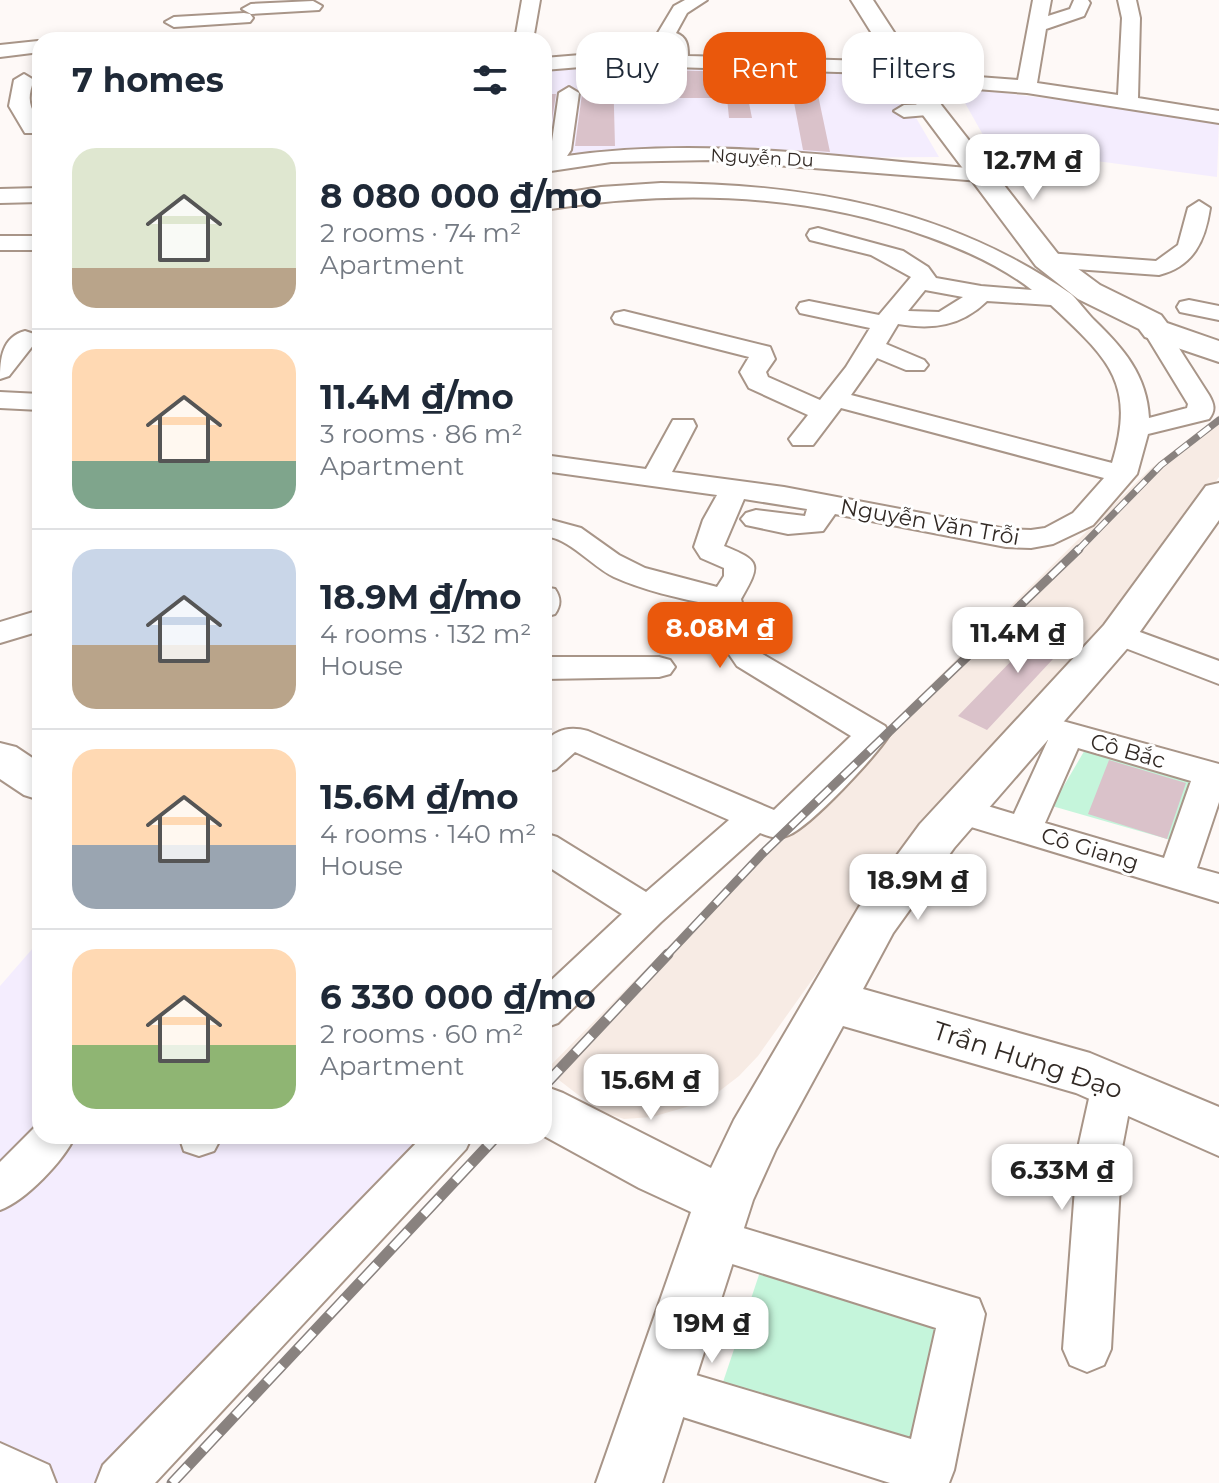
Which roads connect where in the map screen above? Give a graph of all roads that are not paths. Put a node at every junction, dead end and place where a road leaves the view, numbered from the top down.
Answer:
1 (531, 0) edge
2 (698, 0) edge
3 (862, 0) edge
4 (1042, 0) edge
5 (1127, 0) edge
6 (1081, 3) dead end
7 (313, 6) dead end
8 (249, 9) edge
9 (174, 22) dead end
10 (1036, 26) junction
11 (231, 32) edge
12 (525, 32) edge
13 (667, 32) edge
14 (882, 32) edge
15 (32, 48) edge
16 (0, 51) edge
17 (576, 61) edge
18 (687, 61) edge
19 (552, 63) edge
20 (842, 70) edge
21 (32, 79) edge
22 (0, 82) edge
23 (984, 82) edge
24 (1027, 87) junction
25 (569, 93) dead end
26 (928, 104) edge
27 (1128, 104) junction
28 (932, 110) junction
29 (904, 111) dead end
30 (1219, 117) edge
31 (32, 129) dead end
32 (552, 154) edge
33 (654, 154) junction
34 (552, 165) edge
35 (980, 175) junction
36 (656, 190) junction
37 (32, 195) edge
38 (0, 196) edge
39 (552, 201) edge
40 (1199, 208) dead end
41 (818, 235) dead end
42 (0, 243) edge
43 (32, 243) edge
44 (1047, 260) junction
45 (927, 282) junction
46 (839, 292) dead end
47 (1089, 292) junction
48 (981, 293) junction
49 (1058, 300) junction
50 (1189, 307) dead end
51 (809, 308) dead end
52 (1219, 313) edge
53 (892, 314) junction
54 (624, 318) dead end
55 (1150, 322) junction
56 (25, 339) dead end
57 (1219, 341) edge
58 (871, 347) junction
59 (1219, 352) edge
60 (915, 365) dead end
61 (0, 371) edge
62 (0, 400) edge
63 (32, 402) edge
64 (829, 405) junction
65 (683, 426) dead end
66 (1136, 429) junction
67 (803, 439) dead end
68 (552, 464) edge
69 (1123, 474) junction
70 (656, 476) junction
71 (735, 489) junction
72 (1219, 494) edge
73 (824, 503) junction
74 (756, 519) dead end
75 (552, 528) edge
76 (726, 599) junction
77 (32, 623) edge
78 (0, 633) edge
79 (1118, 634) junction
80 (659, 667) dead end
81 (552, 668) edge
82 (1219, 673) edge
83 (1053, 729) junction
84 (560, 733) edge
85 (552, 754) edge
86 (0, 758) edge
87 (1215, 776) edge
88 (32, 779) edge
89 (961, 811) junction
90 (755, 817) junction
91 (1024, 830) junction
92 (552, 851) edge
93 (1176, 875) junction
94 (1219, 888) edge
95 (648, 912) junction
96 (832, 1002) junction
97 (552, 1004) edge
98 (1113, 1085) junction
99 (552, 1113) edge
100 (1219, 1132) edge
101 (552, 1136) edge
102 (46, 1144) edge
103 (443, 1144) edge
104 (0, 1191) edge
105 (717, 1219) junction
106 (1087, 1349) dead end
107 (659, 1387) junction
108 (0, 1468) edge
109 (31, 1483) edge
110 (121, 1483) edge
111 (629, 1483) edge

1 - 12 street
2 - 13 street
3 - 14 main road
4 - 10 street
5 - 27 street
6 - 10 street
7 - 8 street
8 - 9 street
8 - 11 street
10 - 24 street
15 - 16 street
17 - 19 street
18 - 20 street
21 - 22 street
21 - 31 street
23 - 24 street
24 - 27 street
25 - 32 street
26 - 28 main road
27 - 30 street
28 - 29 street
28 - 35 main road
33 - 34 street, Nguyễn Du
33 - 35 street, Nguyễn Du
33 - 36 street
35 - 44 main road
36 - 39 street
36 - 49 street
37 - 38 street
40 - 44 street
41 - 45 street
42 - 43 street
44 - 47 main road
45 - 48 street
45 - 53 street
46 - 53 street
47 - 49 street
47 - 55 main road
48 - 49 street
48 - 53 street
49 - 66 street
50 - 52 street
51 - 53 street
53 - 58 street
54 - 64 street
55 - 57 main road
55 - 59 main road
55 - 66 street
56 - 61 street
58 - 60 street
58 - 64 street
62 - 63 street
64 - 67 street
64 - 69 street
65 - 70 street
66 - 69 street, Nguyễn Văn Trỗi
68 - 70 street, Nguyễn Văn Trỗi
69 - 73 street, Nguyễn Văn Trỗi
70 - 71 street, Nguyễn Văn Trỗi
71 - 73 street, Nguyễn Văn Trỗi
71 - 76 street
72 - 79 main road
73 - 74 street
75 - 76 street
76 - 90 street
77 - 78 street
79 - 82 street
79 - 83 main road
80 - 81 street
83 - 87 street, Cô Bắc
83 - 89 main road
83 - 91 street
84 - 85 street
84 - 90 street
86 - 88 main road
87 - 93 street
89 - 91 street, Cô Giang
89 - 96 main road
90 - 95 street
91 - 93 street, Cô Giang
92 - 95 street
93 - 94 street, Cô Giang
95 - 97 street
96 - 98 main road, Trần Hưng Đạo
96 - 105 main road
98 - 100 main road, Trần Hưng Đạo
98 - 106 street
99 - 105 main road
101 - 105 main road
102 - 104 street
103 - 110 street
105 - 107 main road
105 - 107 street
107 - 111 main road
108 - 109 street

